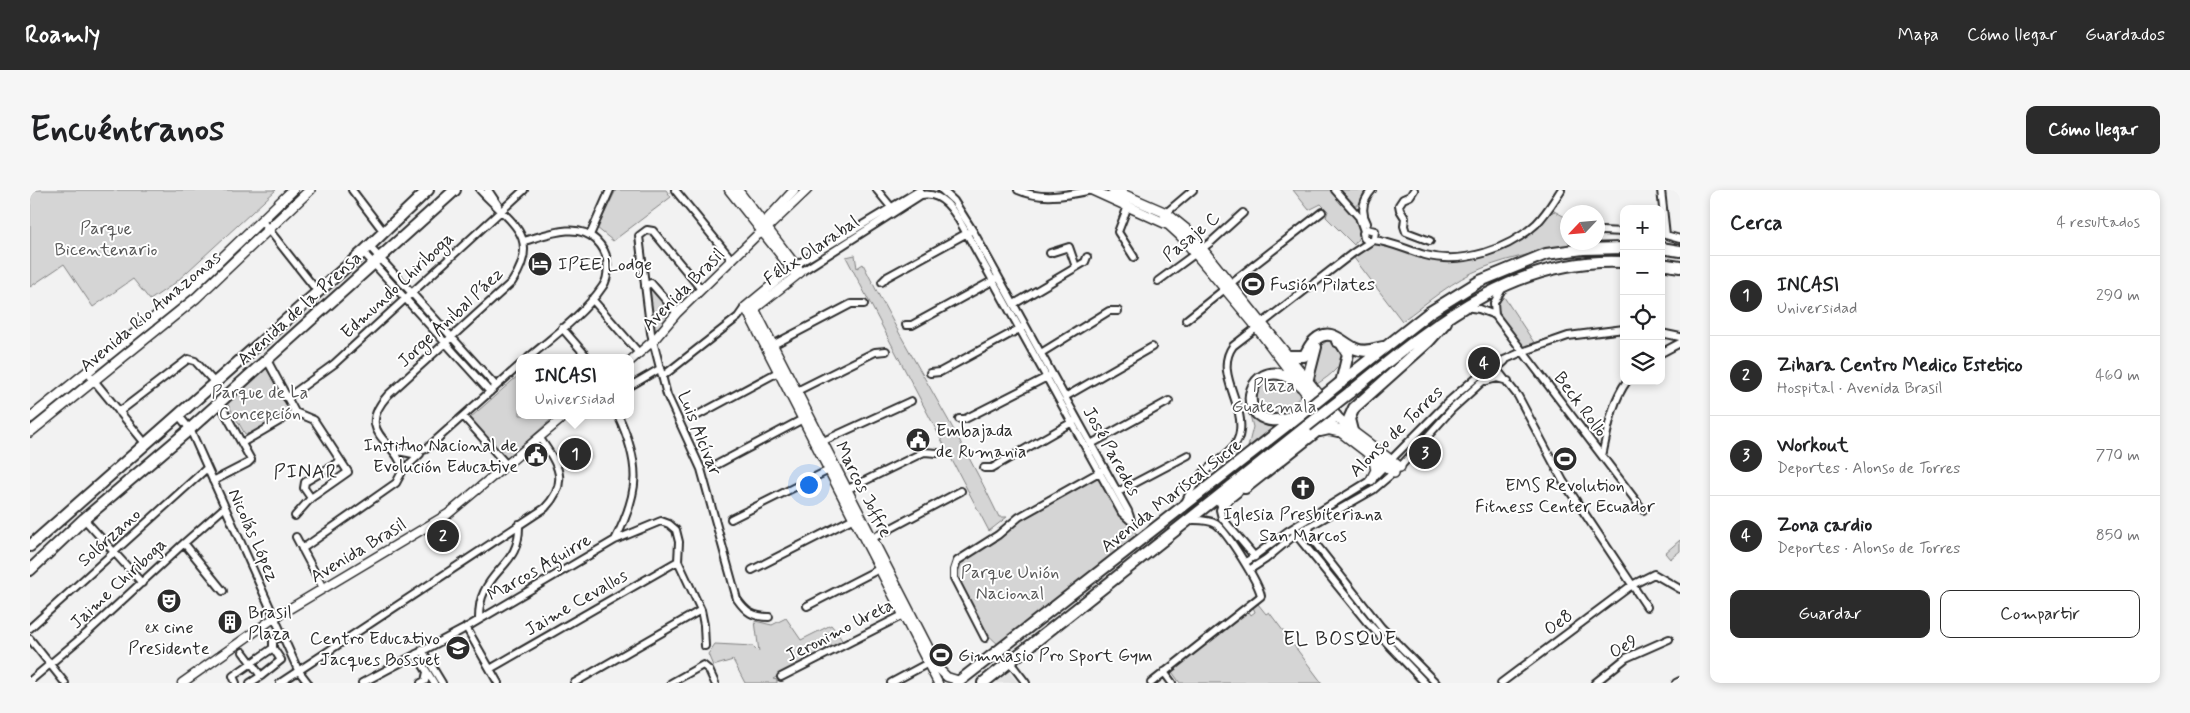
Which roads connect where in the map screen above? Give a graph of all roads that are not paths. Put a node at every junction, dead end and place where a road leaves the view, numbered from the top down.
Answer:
1 (293, 190) edge
2 (310, 190) edge
3 (352, 190) edge
4 (428, 190) edge
5 (455, 190) edge
6 (480, 190) edge
7 (488, 190) edge
8 (524, 190) edge
9 (610, 190) edge
10 (674, 190) edge
11 (729, 190) edge
12 (738, 190) edge
13 (794, 190) edge
14 (807, 190) edge
15 (877, 190) edge
16 (920, 190) edge
17 (942, 190) edge
18 (1018, 190) edge
19 (1092, 190) edge
20 (1193, 190) edge
21 (1335, 190) edge
22 (1372, 190) edge
23 (1414, 190) edge
24 (1561, 190) edge
25 (1661, 190) edge
26 (1117, 191) edge
27 (927, 192) edge
28 (1060, 193) edge
29 (1662, 205) edge
30 (1128, 206) junction
31 (891, 207) junction
32 (500, 208) junction
33 (1322, 212) dead end
34 (1243, 213) dead end
35 (1164, 217) junction
36 (262, 220) junction
37 (268, 229) junction
38 (762, 229) junction
39 (1605, 231) edge
40 (384, 232) junction
41 (970, 232) junction
42 (1366, 232) junction
43 (1620, 232) edge
44 (590, 235) junction
45 (1665, 235) edge
46 (1374, 238) junction
47 (1680, 239) edge
48 (524, 241) junction
49 (1430, 241) dead end
50 (1620, 248) edge
51 (1665, 248) edge
52 (366, 249) junction
53 (1680, 250) edge
54 (1199, 251) junction
55 (1353, 252) junction
56 (1050, 253) dead end
57 (1087, 257) dead end
58 (1134, 257) dead end
59 (376, 260) junction
60 (732, 260) junction
61 (1620, 262) edge
62 (1665, 265) edge
63 (1076, 267) junction
64 (1680, 267) edge
65 (796, 270) junction
66 (996, 279) junction
67 (1158, 281) dead end
68 (882, 282) dead end
69 (1505, 285) junction
70 (645, 286) junction
71 (1229, 286) junction
72 (702, 289) junction
73 (318, 292) junction
74 (411, 294) junction
75 (405, 299) junction
76 (592, 299) junction
77 (864, 304) dead end
78 (1014, 304) junction
79 (749, 308) junction
80 (1458, 310) junction
81 (1118, 311) dead end
82 (677, 313) junction
83 (1495, 315) junction
84 (163, 318) junction
85 (1186, 320) dead end
86 (906, 325) dead end
87 (1026, 325) junction
88 (1261, 326) junction
89 (562, 328) junction
90 (1020, 328) junction
91 (1620, 329) edge
92 (1665, 334) edge
93 (1680, 337) edge
94 (451, 338) junction
95 (654, 340) junction
96 (445, 342) junction
97 (1680, 343) edge
98 (1386, 346) junction
99 (769, 347) junction
100 (1152, 348) dead end
101 (886, 351) dead end
102 (1665, 351) edge
103 (1522, 352) junction
104 (638, 353) junction
105 (1041, 353) junction
106 (534, 354) edge
107 (585, 354) edge
108 (1289, 356) junction
109 (634, 357) edge
110 (267, 360) junction
111 (1495, 367) junction
112 (516, 368) edge
113 (661, 368) junction
114 (87, 372) junction
115 (778, 372) junction
116 (930, 373) dead end
117 (1050, 375) junction
118 (663, 376) junction
119 (93, 380) junction
120 (1508, 381) junction
121 (215, 383) junction
122 (634, 383) edge
123 (1304, 383) junction
124 (1340, 383) junction
125 (1625, 385) edge
126 (496, 386) junction
127 (1476, 386) junction
128 (797, 391) junction
129 (490, 392) junction
130 (1065, 397) junction
131 (287, 398) junction
132 (911, 401) dead end
133 (1169, 401) dead end
134 (219, 402) junction
135 (119, 412) junction
136 (294, 412) junction
137 (1303, 413) junction
138 (698, 415) dead end
139 (179, 416) junction
140 (464, 417) junction
141 (30, 418) edge
142 (561, 419) edge
143 (620, 419) edge
144 (803, 419) junction
145 (959, 419) dead end
146 (1333, 419) junction
147 (1075, 421) junction
148 (190, 429) junction
149 (1311, 430) junction
150 (1338, 431) junction
151 (1352, 431) junction
152 (30, 432) edge
153 (539, 437) junction
154 (145, 443) junction
155 (242, 443) junction
156 (819, 443) junction
157 (1091, 444) junction
158 (387, 446) junction
159 (426, 449) junction
160 (937, 452) dead end
161 (1188, 455) dead end
162 (1602, 456) junction
163 (1373, 457) junction
164 (341, 461) junction
165 (1389, 463) junction
166 (506, 464) junction
167 (718, 464) dead end
168 (208, 468) junction
169 (984, 468) dead end
170 (403, 470) junction
171 (828, 470) junction
172 (1397, 470) junction
173 (1102, 471) junction
174 (1371, 480) junction
175 (213, 481) junction
176 (1229, 488) junction
177 (1245, 488) junction
178 (844, 491) junction
179 (961, 491) dead end
180 (1118, 492) junction
181 (311, 498) junction
182 (1222, 503) junction
183 (1185, 505) junction
184 (225, 508) junction
185 (1643, 510) dead end
186 (295, 516) dead end
187 (854, 518) junction
188 (84, 519) junction
189 (731, 519) dead end
190 (1187, 520) junction
191 (624, 523) junction
192 (519, 524) junction
193 (1310, 526) junction
194 (1294, 531) junction
195 (634, 532) junction
196 (296, 537) dead end
197 (615, 540) junction
198 (869, 540) junction
199 (184, 543) junction
200 (30, 546) edge
201 (302, 549) junction
202 (114, 552) junction
203 (1255, 557) junction
204 (678, 561) junction
205 (1245, 563) junction
206 (883, 567) junction
207 (30, 570) edge
208 (752, 570) dead end
209 (1249, 570) junction
210 (142, 583) junction
211 (1632, 584) junction
212 (323, 588) junction
213 (1680, 589) edge
214 (223, 591) dead end
215 (807, 606) dead end
216 (1647, 606) dead end
217 (701, 610) junction
218 (907, 613) junction
219 (274, 618) junction
220 (769, 618) dead end
221 (479, 619) junction
222 (466, 627) junction
223 (30, 628) edge
224 (282, 635) junction
225 (986, 638) dead end
226 (30, 639) edge
227 (1669, 639) dead end
228 (705, 646) dead end
229 (272, 648) junction
230 (244, 652) dead end
231 (419, 652) junction
232 (932, 661) junction
233 (1009, 661) junction
234 (251, 663) junction
235 (50, 665) junction
236 (490, 669) junction
237 (298, 670) junction
238 (427, 672) junction
239 (1164, 672) junction
240 (261, 676) junction
241 (781, 676) dead end
242 (30, 681) edge
243 (1680, 681) edge
244 (958, 682) edge
245 (65, 683) edge
246 (182, 683) edge
247 (236, 683) edge
248 (250, 683) edge
249 (280, 683) edge
250 (308, 683) edge
251 (362, 683) edge
252 (421, 683) edge
253 (434, 683) edge
254 (442, 683) edge
255 (498, 683) edge
256 (574, 683) edge
257 (671, 683) edge
258 (715, 683) edge
259 (891, 683) edge
260 (938, 683) edge
261 (983, 683) edge
262 (1026, 683) edge
263 (1151, 683) edge
264 (1172, 683) edge
265 (1424, 683) edge
266 (1436, 683) edge
267 (1501, 683) edge
268 (1595, 683) edge
269 (1676, 683) edge

1 - 36 main road, Avenida Río Amazonas
2 - 37 main road, Avenida Río Amazonas
3 - 40 street
4 - 40 main road, Avenida de la Prensa
5 - 59 main road, Avenida de la Prensa
6 - 32 street
7 - 32 street
8 - 32 street, Edmundo Chiriboga
9 - 44 street
10 - 60 street
11 - 38 street
12 - 38 street
13 - 38 street, Avenida Brasil
14 - 38 street, Avenida Brasil
15 - 31 street
16 - 31 street, Félix Olarabal
17 - 41 street, José Paredes
18 - 28 street
19 - 28 street
19 - 30 main road
20 - 35 street
21 - 42 street
22 - 42 street
23 - 49 street
24 - 46 street
25 - 29 street
26 - 35 main road
27 - 41 street, José Paredes
27 - 65 street, Félix Olarabal
30 - 35 main road
30 - 58 street
31 - 65 street, Félix Olarabal
32 - 48 street
32 - 74 street, Edmundo Chiriboga
33 - 71 street
34 - 54 street, Pasaje C
35 - 54 main road
36 - 37 street
36 - 84 main road, Avenida Río Amazonas
37 - 73 street
37 - 84 main road, Avenida Río Amazonas
38 - 60 street, Avenida Brasil
38 - 65 street
39 - 43 street
40 - 52 main road, Avenida de la Prensa
41 - 66 street, José Paredes
41 - 68 street
42 - 46 street
42 - 46 street
42 - 55 street
44 - 48 street
44 - 76 street
45 - 47 street
46 - 55 street
48 - 94 street, Jorge Anibal Páez
50 - 98 main road, Avenida Mariscal Sucre
51 - 53 main road
52 - 59 street
52 - 73 main road, Avenida de la Prensa
54 - 67 street, Pasaje C
54 - 71 main road
55 - 88 street
56 - 63 street
57 - 63 street
59 - 74 street
59 - 75 street
59 - 110 main road, Avenida de la Prensa
60 - 72 street, Avenida Brasil
61 - 69 main road, Avenida Mariscal Sucre
62 - 64 main road
63 - 78 street
65 - 79 street, Félix Olarabal
66 - 78 street, José Paredes
66 - 86 street
66 - 90 street, José Paredes
69 - 80 main road, Avenida Mariscal Sucre
69 - 83 street
70 - 72 street, Luis Alcívar
70 - 82 street
70 - 95 street, Luis Alcívar
71 - 85 street
71 - 88 main road
72 - 82 street, Avenida Brasil
73 - 121 main road, Avenida de la Prensa
74 - 75 street, Edmundo Chiriboga
74 - 94 street
75 - 96 street
75 - 131 street, Edmundo Chiriboga
76 - 89 street
76 - 104 street
77 - 99 street
78 - 87 street, José Paredes
79 - 99 street, Marcos Joffre
79 - 118 street, Félix Olarabal
80 - 83 street
80 - 149 main road, Avenida Mariscal Sucre, bridge
80 - 151 main road
81 - 105 street
82 - 95 street, Avenida Brasil
83 - 103 street, Beck Rollo
84 - 114 main road, Avenida Río Amazonas
84 - 119 main road, Avenida Río Amazonas
87 - 90 street
87 - 105 street, José Paredes
88 - 108 main road
88 - 123 main road
88 - 183 street
89 - 106 street
89 - 107 street
90 - 116 street
90 - 117 street, José Paredes
91 - 103 street, Alonso de Torres
92 - 93 street
94 - 96 street, Jorge Anibal Páez
94 - 126 street
95 - 104 street, Avenida Brasil
95 - 113 street, Luis Alcívar
96 - 129 street
96 - 158 street, Jorge Anibal Páez
97 - 102 street
98 - 108 main road
98 - 124 main road, Avenida Mariscal Sucre
99 - 115 street, Marcos Joffre
99 - 128 street, Marcos Joffre
100 - 130 street
101 - 128 street
103 - 111 street, Alonso de Torres
103 - 162 street, Beck Rollo
104 - 109 street, Avenida Brasil
105 - 117 street, José Paredes
108 - 123 main road
110 - 131 street
110 - 134 main road, Avenida de la Prensa
111 - 120 street
111 - 127 street, Alonso de Torres
111 - 165 street, Alonso de Torres
112 - 126 street
113 - 118 street, Luis Alcívar
113 - 122 street
114 - 119 street
114 - 141 main road, Avenida Río Amazonas
115 - 138 street
115 - 144 street, Marcos Joffre
117 - 130 street, José Paredes
117 - 145 street
117 - 147 street, José Paredes
118 - 220 street, Luis Alcívar
119 - 135 street
119 - 152 main road, Avenida Río Amazonas
120 - 127 street, Alonso de Torres
120 - 211 street
121 - 135 street
121 - 139 main road, Avenida de la Prensa
123 - 124 main road
123 - 137 main road
123 - 146 main road
124 - 137 main road, Avenida Mariscal Sucre, bridge
125 - 162 street
126 - 129 street
127 - 172 street, Alonso de Torres
128 - 156 street, Marcos Joffre
129 - 140 street
130 - 147 street, José Paredes
131 - 136 street
132 - 156 street
133 - 157 street
134 - 148 main road, Avenida de la Prensa
134 - 155 street
135 - 154 street
136 - 155 street
136 - 164 street
137 - 183 main road, Avenida Mariscal Sucre
139 - 148 street, Nicolás López
139 - 154 main road, Avenida de la Prensa
140 - 159 street
140 - 166 street
142 - 153 street, Avenida Brasil
143 - 191 street, Marcos Aguirre
144 - 156 street, Marcos Joffre
144 - 167 street
146 - 149 main road, Avenida Mariscal Sucre
146 - 150 main road
146 - 151 main road
147 - 157 street, José Paredes
147 - 169 street
147 - 173 street, José Paredes
148 - 168 street, Nicolás López
148 - 188 main road, Avenida de la Prensa
149 - 150 main road
149 - 176 main road, Avenida Mariscal Sucre
149 - 177 main road, Avenida Mariscal Sucre
150 - 163 main road
151 - 165 main road
153 - 166 street, Avenida Brasil
153 - 192 street
154 - 200 main road, Avenida de la Prensa
155 - 175 street
156 - 171 street, Marcos Joffre
156 - 178 street, Marcos Joffre
157 - 173 street, José Paredes
158 - 159 street
158 - 170 street, Jorge Anibal Páez
159 - 170 street
160 - 178 street
161 - 180 street
162 - 185 street, Beck Rollo
163 - 165 main road
163 - 174 main road
164 - 181 street
164 - 181 street
165 - 172 main road
165 - 174 street, Alonso de Torres
166 - 212 street, Avenida Brasil
168 - 175 street, Nicolás López
168 - 202 street, Solórzano
170 - 201 street
171 - 178 street, Marcos Joffre
171 - 189 street
172 - 193 street, Alonso de Torres
173 - 180 street, José Paredes
173 - 180 street, José Paredes
173 - 225 street
174 - 194 street, Alonso de Torres
175 - 184 street, Nicolás López
176 - 177 main road, Avenida Mariscal Sucre
176 - 182 street
176 - 190 main road, Avenida Mariscal Sucre
177 - 182 main road
178 - 187 street, Marcos Joffre
178 - 198 street, Marcos Joffre
179 - 198 street
181 - 186 street
182 - 203 street
183 - 244 main road, Avenida Mariscal Sucre
184 - 199 street, Jaime Chiriboga
184 - 219 street, Nicolás López
187 - 198 street, Marcos Joffre
187 - 208 street
188 - 202 street
188 - 207 main road, Avenida de la Prensa
190 - 205 street
190 - 233 main road, Avenida Mariscal Sucre
191 - 195 street
191 - 197 street, Marcos Aguirre
192 - 221 street
192 - 237 street
193 - 194 street, Alonso de Torres
193 - 266 street
194 - 203 street, Alonso de Torres
194 - 209 street, Alonso de Torres
194 - 265 street
195 - 197 street
195 - 204 street
196 - 201 street
197 - 221 street, Marcos Aguirre
198 - 206 street, Marcos Joffre
199 - 210 street, Jaime Chiriboga
199 - 214 street
201 - 212 street
202 - 210 street
202 - 223 street, Solórzano
203 - 205 street, Alonso de Torres
204 - 217 street
204 - 236 street, Jaime Cevallos
205 - 209 street
206 - 215 street
206 - 218 street, Marcos Joffre
209 - 239 street
210 - 235 street, Jaime Chiriboga
211 - 213 street, Oe8
211 - 216 street
211 - 267 street, Oe8
212 - 219 street, Avenida Brasil
217 - 228 street
217 - 256 street
218 - 232 street, Marcos Joffre
218 - 241 street, Jeronimo Ureta
219 - 224 street, Nicolás López
219 - 246 street, Avenida Brasil
221 - 222 street, Marcos Aguirre
222 - 231 street, Marcos Aguirre
222 - 236 street
224 - 229 street
224 - 237 street, Nicolás López
226 - 235 street
227 - 268 street, Oe9
229 - 234 street
229 - 240 street
230 - 234 street
231 - 238 street
231 - 251 street, Marcos Aguirre
231 - 254 street
232 - 244 street, Marcos Joffre
232 - 259 street
232 - 260 street, Marcos Joffre
233 - 261 main road, Avenida Mariscal Sucre
233 - 262 street
234 - 240 street
234 - 247 street
235 - 242 street, Jaime Chiriboga
235 - 245 street
236 - 255 street
237 - 249 street
237 - 250 street
238 - 252 street
238 - 253 street
239 - 263 street
239 - 264 street
240 - 248 street
243 - 269 street
257 - 258 street

